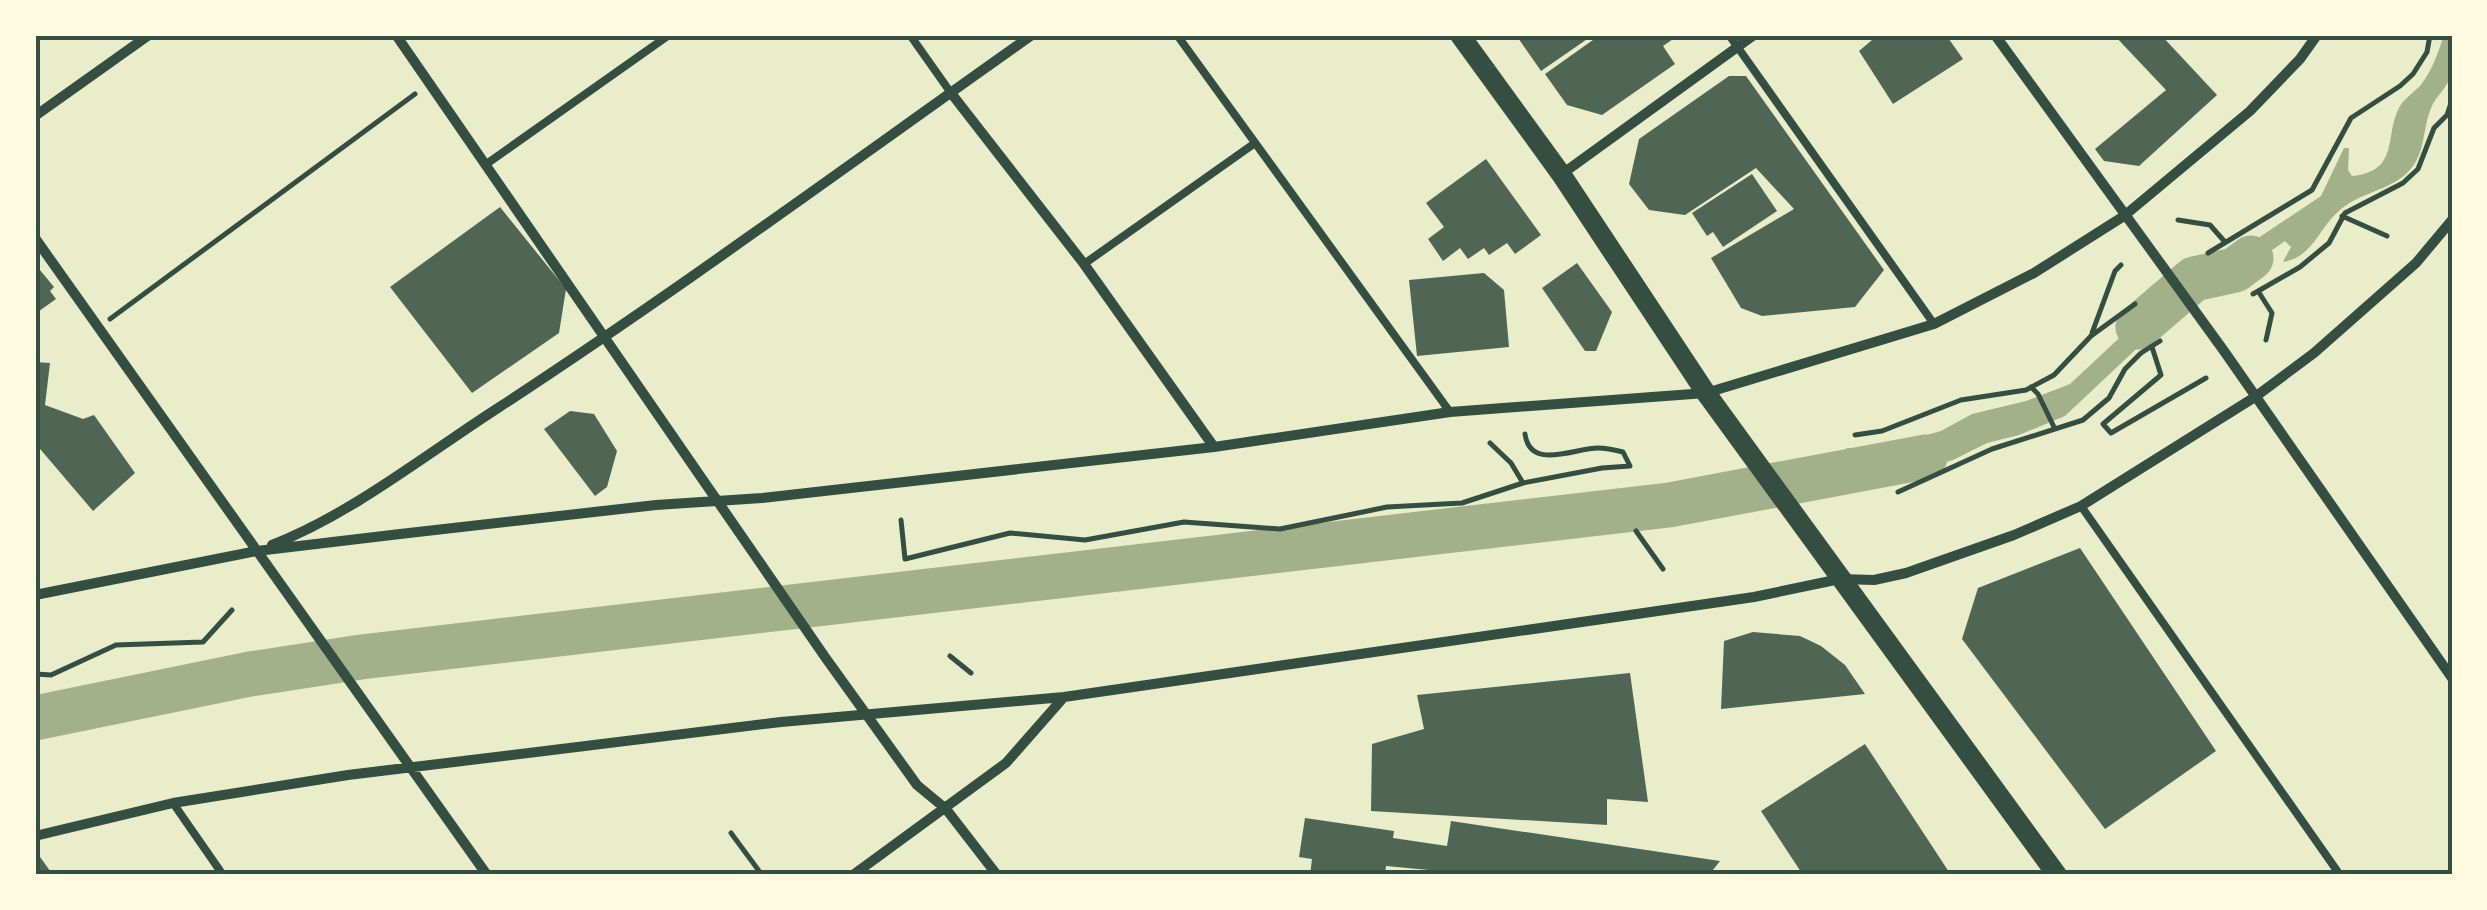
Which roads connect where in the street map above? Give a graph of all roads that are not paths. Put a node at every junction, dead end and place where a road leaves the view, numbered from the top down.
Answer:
1 (396, 35) edge
2 (669, 35) edge
3 (910, 35) edge
4 (1032, 35) edge
5 (1177, 35) edge
6 (1460, 35) edge
7 (1729, 35) edge
8 (1754, 35) edge
9 (1995, 35) edge
10 (2317, 35) edge
11 (141, 37) edge
12 (1738, 47) junction
13 (950, 93) junction
14 (35, 116) edge
15 (1256, 142) junction
16 (486, 165) junction
17 (1561, 174) junction
18 (2124, 216) junction
19 (2452, 220) edge
20 (35, 238) edge
21 (1084, 264) junction
22 (1934, 324) junction
23 (606, 338) junction
24 (1706, 393) junction
25 (2255, 397) junction
26 (1450, 412) junction
27 (1214, 446) junction
28 (716, 500) junction
29 (2081, 506) junction
30 (257, 551) junction
31 (1840, 580) junction
32 (36, 593) edge
33 (2452, 678) edge
34 (1064, 696) junction
35 (867, 713) junction
36 (408, 767) junction
37 (174, 802) junction
38 (946, 809) junction
39 (35, 836) edge
40 (223, 875) edge
41 (487, 875) edge
42 (853, 875) edge
43 (997, 875) edge
44 (2057, 875) edge
45 (2340, 875) edge

1 - 16 street
2 - 16 lane
3 - 13 lane
4 - 13 street
5 - 15 lane
6 - 17 main road
7 - 12 lane
8 - 12 street
9 - 18 street
10 - 18 street
11 - 14 street
12 - 17 street
12 - 22 lane
13 - 21 street
13 - 23 street
15 - 21 lane
15 - 26 lane
16 - 23 street
17 - 24 main road
18 - 22 street
18 - 25 street
19 - 25 street
20 - 30 street
21 - 27 street
22 - 24 street
23 - 28 street
23 - 30 street
24 - 26 street
24 - 31 main road
25 - 29 street
25 - 33 street
26 - 27 street
27 - 28 street
28 - 30 street
28 - 35 street
29 - 31 street
29 - 45 lane
30 - 32 street
30 - 36 street
31 - 34 street
31 - 44 main road
34 - 35 street
34 - 38 street
35 - 36 street
35 - 38 street
36 - 37 street
36 - 41 street
37 - 39 street
37 - 40 lane
38 - 42 street
38 - 43 street

